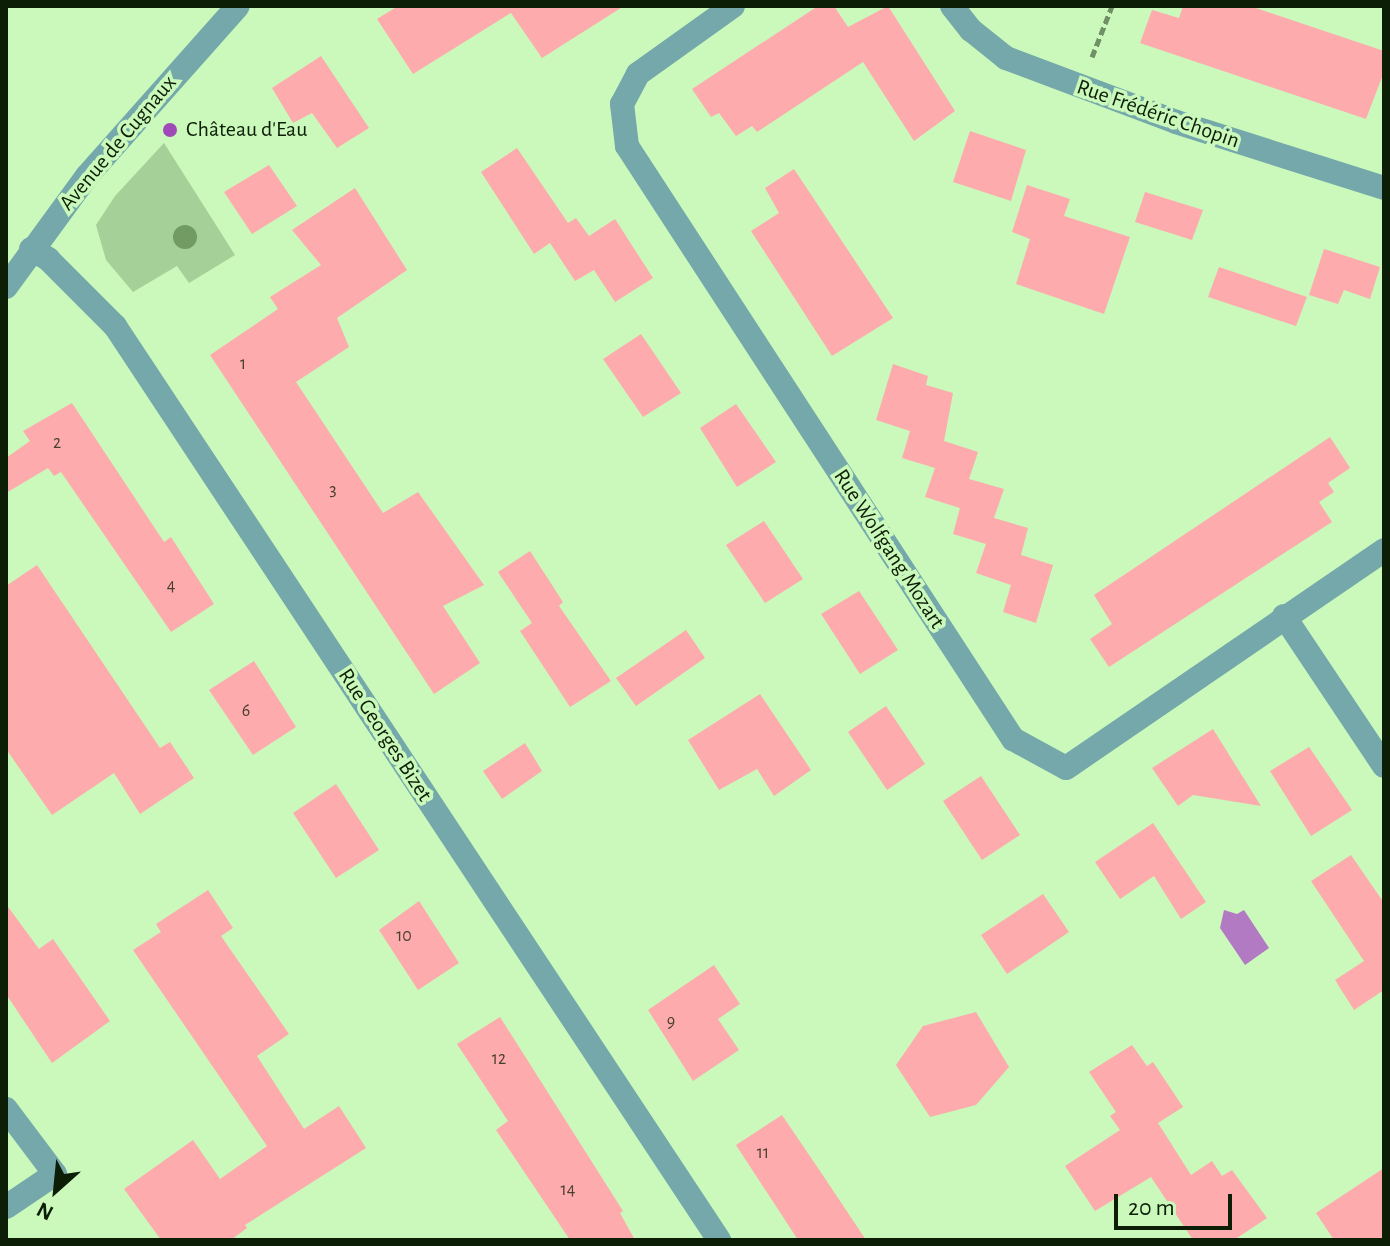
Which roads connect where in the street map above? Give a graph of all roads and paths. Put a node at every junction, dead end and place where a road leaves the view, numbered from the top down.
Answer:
1 (238, 6) edge
2 (733, 6) edge
3 (952, 6) edge
4 (1112, 6) edge
5 (1080, 88) junction
6 (1384, 188) edge
7 (31, 249) junction
8 (6, 287) edge
9 (1384, 550) edge
10 (1284, 616) junction
11 (1384, 766) edge
12 (6, 1109) edge
13 (6, 1207) edge
14 (719, 1240) edge

1 - 7 street, Avenue de Cugnaux
2 - 10 street, Rue Wolfgang Mozart
3 - 5 street, Rue Frédéric Chopin
4 - 5 path
5 - 6 street, Rue Frédéric Chopin
7 - 8 street, Avenue de Cugnaux
7 - 14 street, Rue Georges Bizet
9 - 10 street, Rue Wolfgang Mozart
10 - 11 street
12 - 13 street

